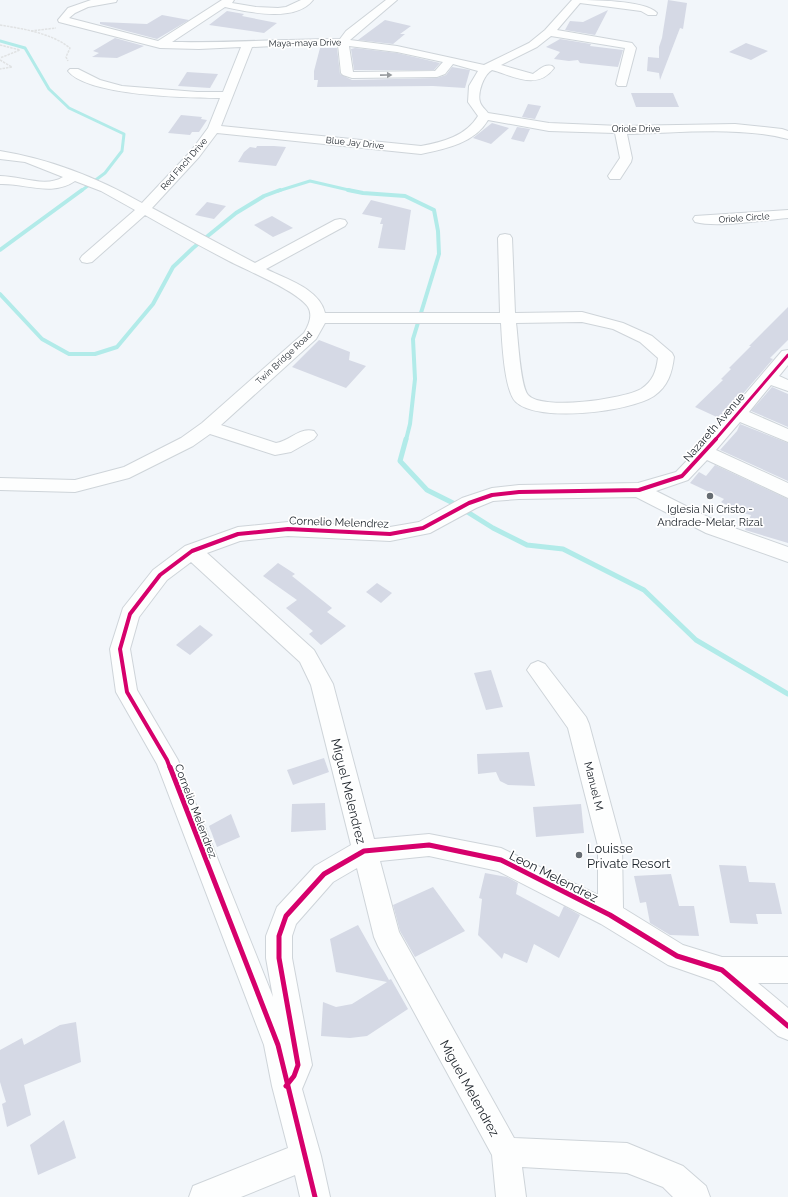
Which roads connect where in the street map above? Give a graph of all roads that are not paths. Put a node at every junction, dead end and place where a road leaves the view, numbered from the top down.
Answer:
1 (112, 0) edge
2 (308, 0) edge
3 (392, 0) edge
4 (578, 0) edge
5 (226, 2) edge
6 (652, 13) dead end
7 (549, 32) junction
8 (343, 42) junction
9 (160, 45) junction
10 (247, 45) junction
11 (450, 60) junction
12 (488, 68) junction
13 (548, 68) dead end
14 (74, 71) road end
15 (622, 84) dead end
16 (228, 95) junction
17 (484, 116) junction
18 (214, 129) junction
19 (620, 130) junction
20 (788, 135) edge
21 (0, 156) edge
22 (615, 176) dead end
23 (75, 177) junction
24 (0, 180) edge
25 (143, 210) junction
26 (788, 214) edge
27 (700, 220) dead end
28 (340, 223) dead end
29 (505, 238) dead end
30 (87, 259) dead end
31 (257, 268) junction
32 (319, 318) junction
33 (508, 318) junction
34 (788, 355) edge
35 (768, 378) junction
36 (788, 386) edge
37 (738, 414) junction
38 (208, 427) junction
39 (308, 435) dead end
40 (788, 436) edge
41 (705, 452) junction
42 (0, 484) edge
43 (639, 490) junction
44 (788, 491) edge
45 (192, 551) junction
46 (788, 555) edge
47 (538, 670) dead end
48 (364, 851) junction
49 (610, 915) junction
50 (722, 970) junction
51 (788, 970) edge
52 (788, 1026) edge
53 (286, 1086) junction
54 (506, 1152) junction
55 (306, 1156) junction
56 (204, 1197) edge
57 (315, 1197) edge
58 (511, 1197) edge
59 (695, 1197) edge

1 - 9 street, Maya-maya Drive
2 - 5 street
3 - 8 street
4 - 6 street
4 - 7 street
5 - 9 street
7 - 12 street
7 - 15 street
8 - 10 street, Maya-maya Drive
8 - 11 street, Maya-maya Drive
8 -> 11 street
9 - 10 street, Maya-maya Drive
10 - 16 street, Red Finch Drive
11 - 12 street, Maya-maya Drive
12 - 13 street, Maya-maya Drive
12 - 17 street
14 - 16 street
16 - 18 street, Red Finch Drive
17 - 18 street, Blue Jay Drive
17 - 19 street, Oriole Drive
18 - 25 street, Red Finch Drive
19 - 20 street, Oriole Drive
19 - 22 street
21 - 23 street, Twin Bridge Road
23 - 24 street
23 - 25 street, Twin Bridge Road
25 - 30 street, Red Finch Drive
25 - 31 street, Twin Bridge Road
26 - 27 street, Oriole Circle
28 - 31 street
29 - 33 street
31 - 32 street, Twin Bridge Road
32 - 33 street
32 - 38 street, Twin Bridge Road
33 - 33 street
34 - 35 street, Nazareth Avenue
35 - 36 street
35 - 37 street, Nazareth Avenue
37 - 40 street
37 - 41 street, Nazareth Avenue
38 - 39 street
38 - 42 street, Twin Bridge Road
41 - 43 street, Nazareth Avenue
41 - 44 street
43 - 45 street, Cornelio Melendrez
43 - 46 street
45 - 48 street, Miguel Melendrez
45 - 53 street, Cornelio Melendrez
47 - 49 street, Manuel M
48 - 49 street, Leon Melendrez
48 - 53 street, Leon Melendrez
48 - 54 street, Miguel Melendrez
49 - 50 street, Leon Melendrez
50 - 51 street
50 - 52 street, Leon Melendrez
53 - 55 street, Cornelio Melendrez
54 - 58 street, Miguel Melendrez
54 - 59 street
55 - 56 street
55 - 57 street, Cornelio Melendrez

